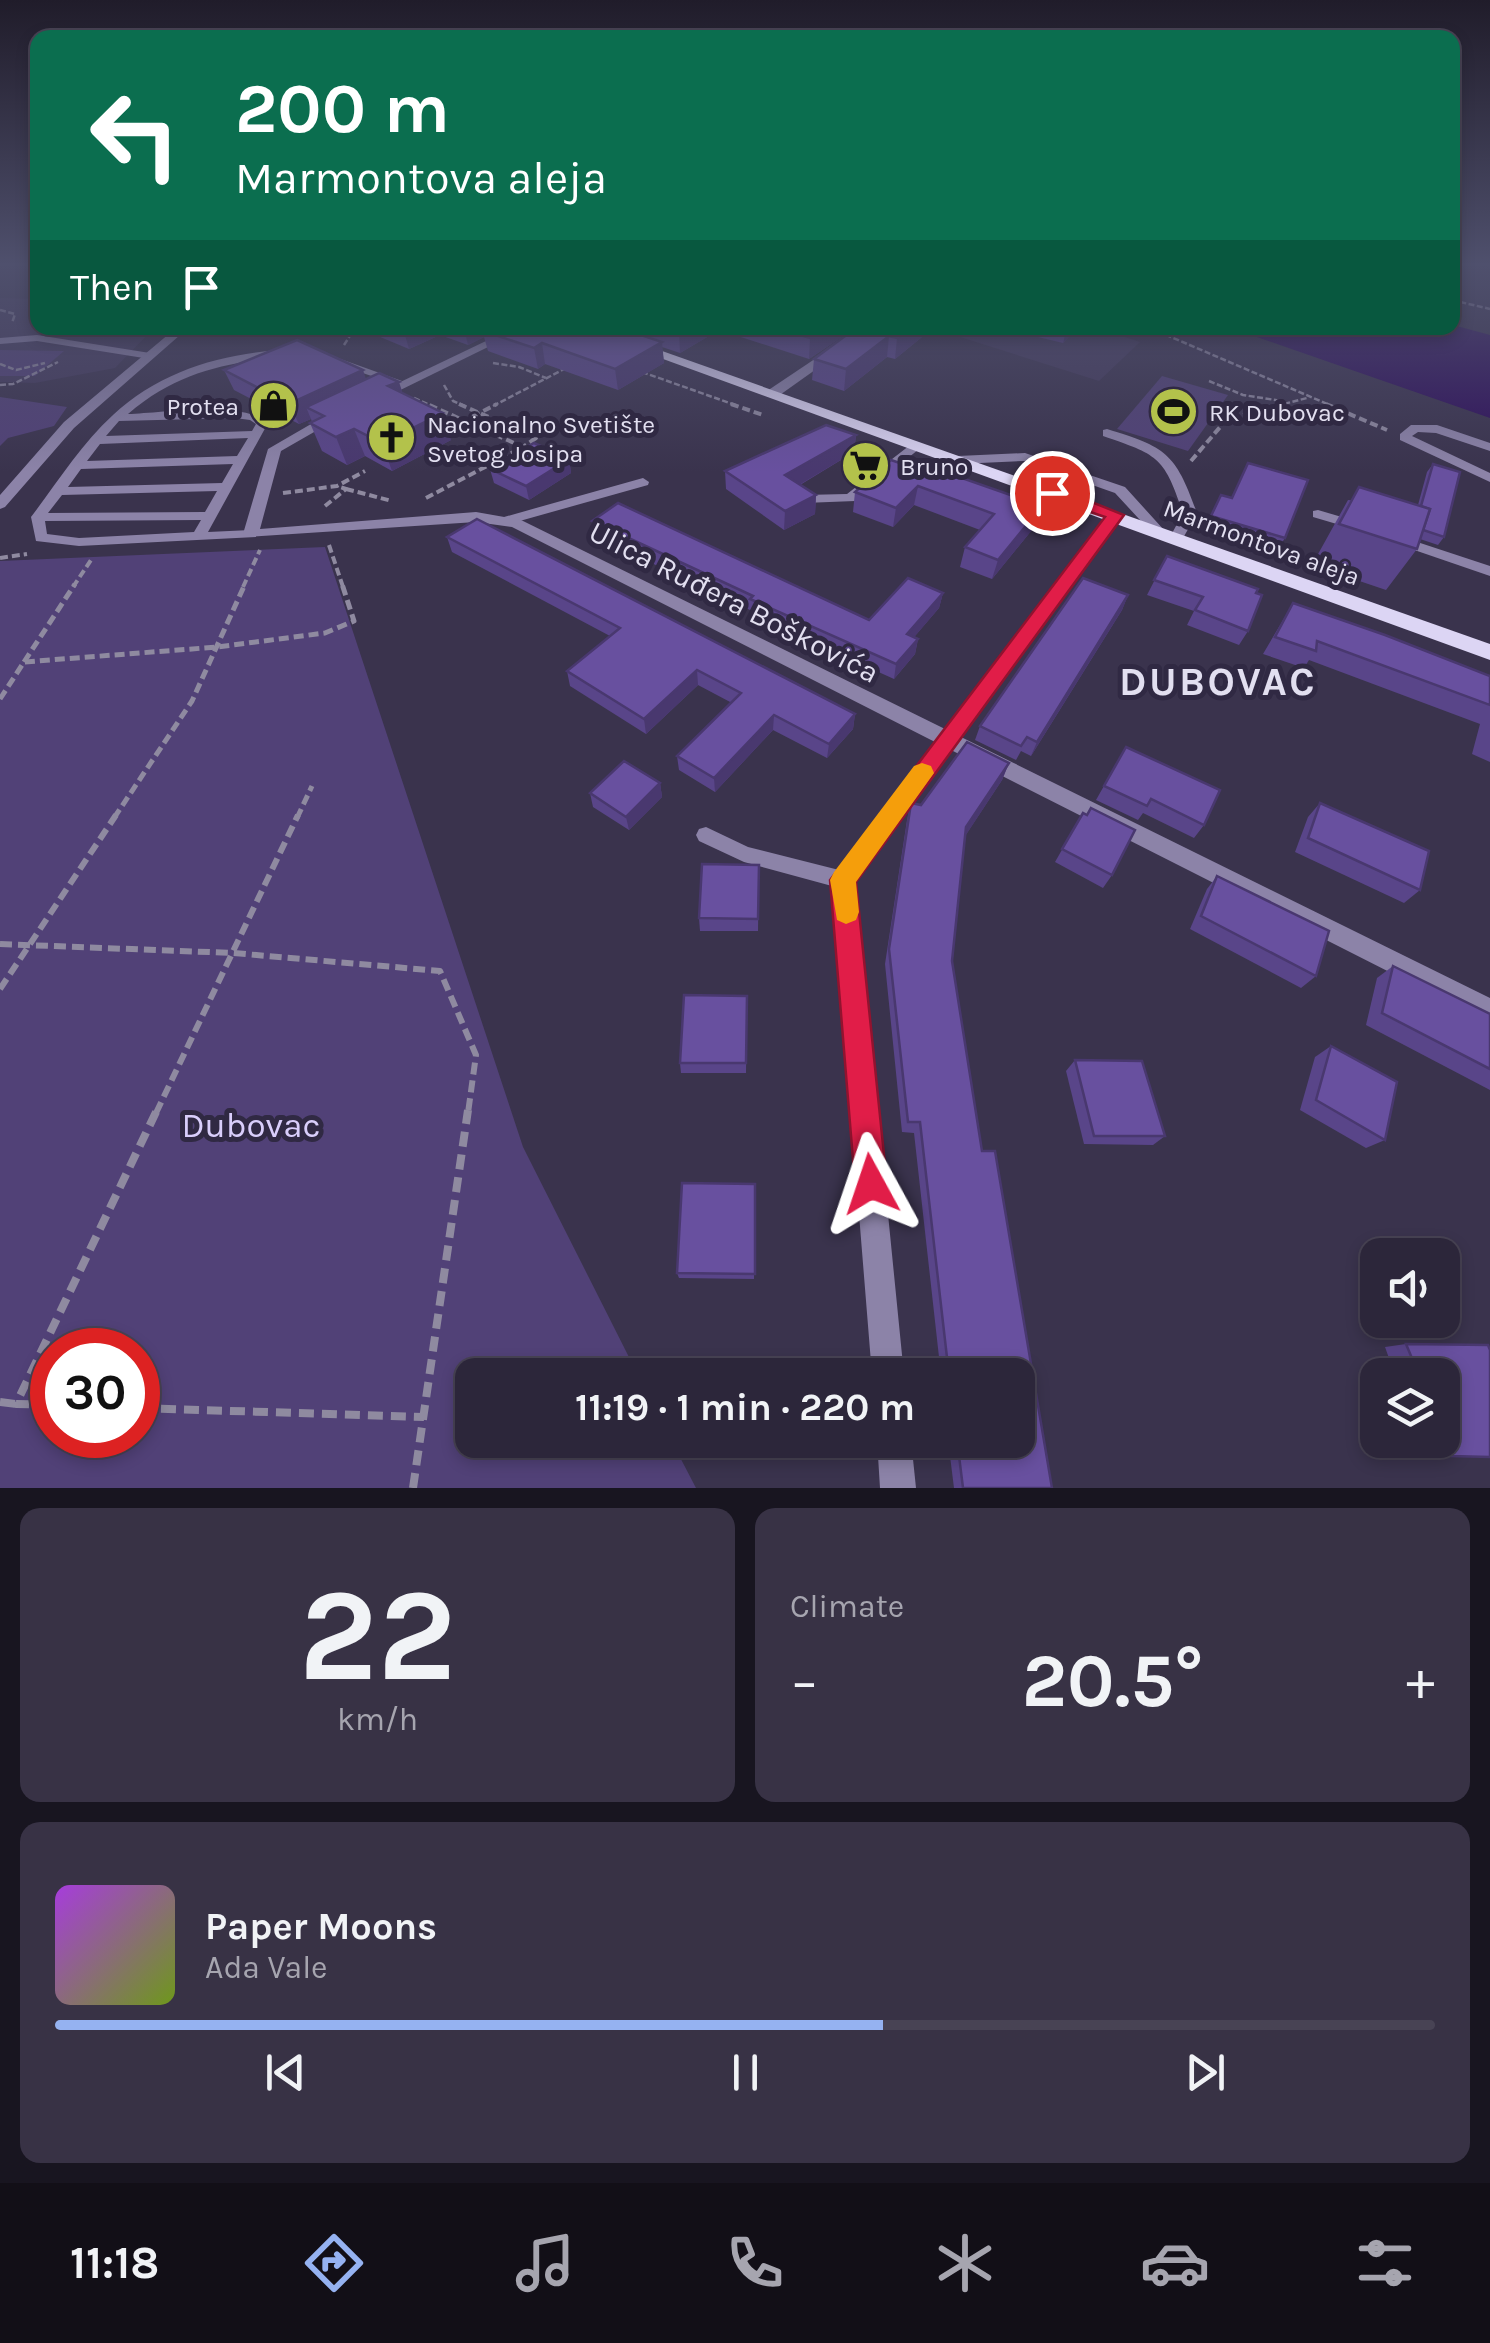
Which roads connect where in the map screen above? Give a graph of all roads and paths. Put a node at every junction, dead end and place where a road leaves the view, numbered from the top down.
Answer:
1 (174, 335) edge
2 (507, 335) edge
3 (616, 335) edge
4 (858, 335) edge
5 (1166, 335) edge
6 (0, 341) edge
7 (150, 356) junction
8 (576, 362) edge
9 (487, 363) dead end
10 (0, 364) edge
11 (450, 377) dead end
12 (546, 378) junction
13 (1209, 381) dead end
14 (0, 385) edge
15 (398, 386) junction
16 (772, 394) junction
17 (1310, 397) junction
18 (1290, 402) junction
19 (478, 414) junction
20 (116, 418) junction
21 (462, 422) junction
22 (1108, 433) dead end
23 (256, 434) junction
24 (1404, 438) junction
25 (98, 440) junction
26 (918, 446) junction
27 (523, 447) junction
28 (1490, 447) edge
29 (242, 460) junction
30 (958, 460) junction
31 (80, 465) junction
32 (364, 470) dead end
33 (1176, 473) junction
34 (1490, 478) edge
35 (643, 482) dead end
36 (224, 488) junction
37 (60, 490) junction
38 (346, 490) dead end
39 (270, 494) dead end
40 (804, 499) edge
41 (423, 500) dead end
42 (394, 502) dead end
43 (0, 504) edge
44 (1318, 514) dead end
45 (1116, 515) junction
46 (210, 516) junction
47 (38, 517) junction
48 (508, 520) junction
49 (1157, 530) junction
50 (198, 537) junction
51 (1177, 538) junction
52 (255, 539) junction
53 (327, 539) dead end
54 (104, 541) junction
55 (1490, 571) edge
56 (216, 647) junction
57 (1490, 652) edge
58 (24, 662) junction
59 (1, 696) edge
60 (946, 740) junction
61 (312, 786) dead end
62 (706, 834) dead end
63 (843, 880) junction
64 (0, 944) edge
65 (28, 945) junction
66 (233, 953) junction
67 (0, 988) edge
68 (1490, 1011) edge
69 (886, 1358) edge
70 (0, 1402) edge
71 (16, 1404) junction
72 (30, 1404) edge
73 (160, 1409) edge
74 (424, 1417) junction
75 (896, 1458) edge
76 (413, 1488) edge
77 (898, 1488) edge

1 - 7 street
2 - 15 street
3 - 16 main road, Marmontova aleja
4 - 16 street
5 - 17 path
6 - 7 lane
7 - 43 street
8 - 12 path
9 - 12 path
10 - 14 path
11 - 19 path
12 - 19 path
13 - 18 path
15 - 20 lane
15 - 21 path
15 - 52 street
16 - 26 main road, Marmontova aleja
17 - 18 path
17 - 24 path
18 - 33 path
19 - 21 path
19 - 27 path
20 - 23 lane
20 - 25 lane
21 - 27 path
22 - 33 lane
23 - 25 lane
23 - 29 lane
24 - 28 lane
24 - 34 lane
25 - 31 lane
26 - 30 main road, Marmontova aleja
26 - 40 lane
27 - 41 path
29 - 31 lane
29 - 36 lane
30 - 45 main road, Marmontova aleja
30 - 49 lane
31 - 37 lane
32 - 39 path
33 - 51 lane
35 - 48 lane
36 - 37 lane
36 - 46 lane
37 - 47 lane
38 - 42 path
44 - 55 lane, Marmontova aleja
45 - 49 main road, Marmontova aleja
45 - 60 street
46 - 47 lane
46 - 50 lane
47 - 54 lane
48 - 52 street, Ulica Ruđera Boškovića
48 - 60 street, Ulica Ruđera Boškovića
49 - 51 main road, Marmontova aleja
50 - 52 lane
50 - 54 lane
51 - 57 main road, Marmontova aleja
52 - 56 path
53 - 56 path
54 - 58 path
56 - 58 path
56 - 65 path
58 - 59 path
60 - 63 street
60 - 68 street, Ulica Ruđera Boškovića
61 - 66 path
62 - 63 lane
63 - 69 street
64 - 65 path
65 - 66 path
65 - 67 path
66 - 71 path
66 - 74 path
70 - 71 path
71 - 72 path
73 - 74 path
74 - 76 path
75 - 77 street

